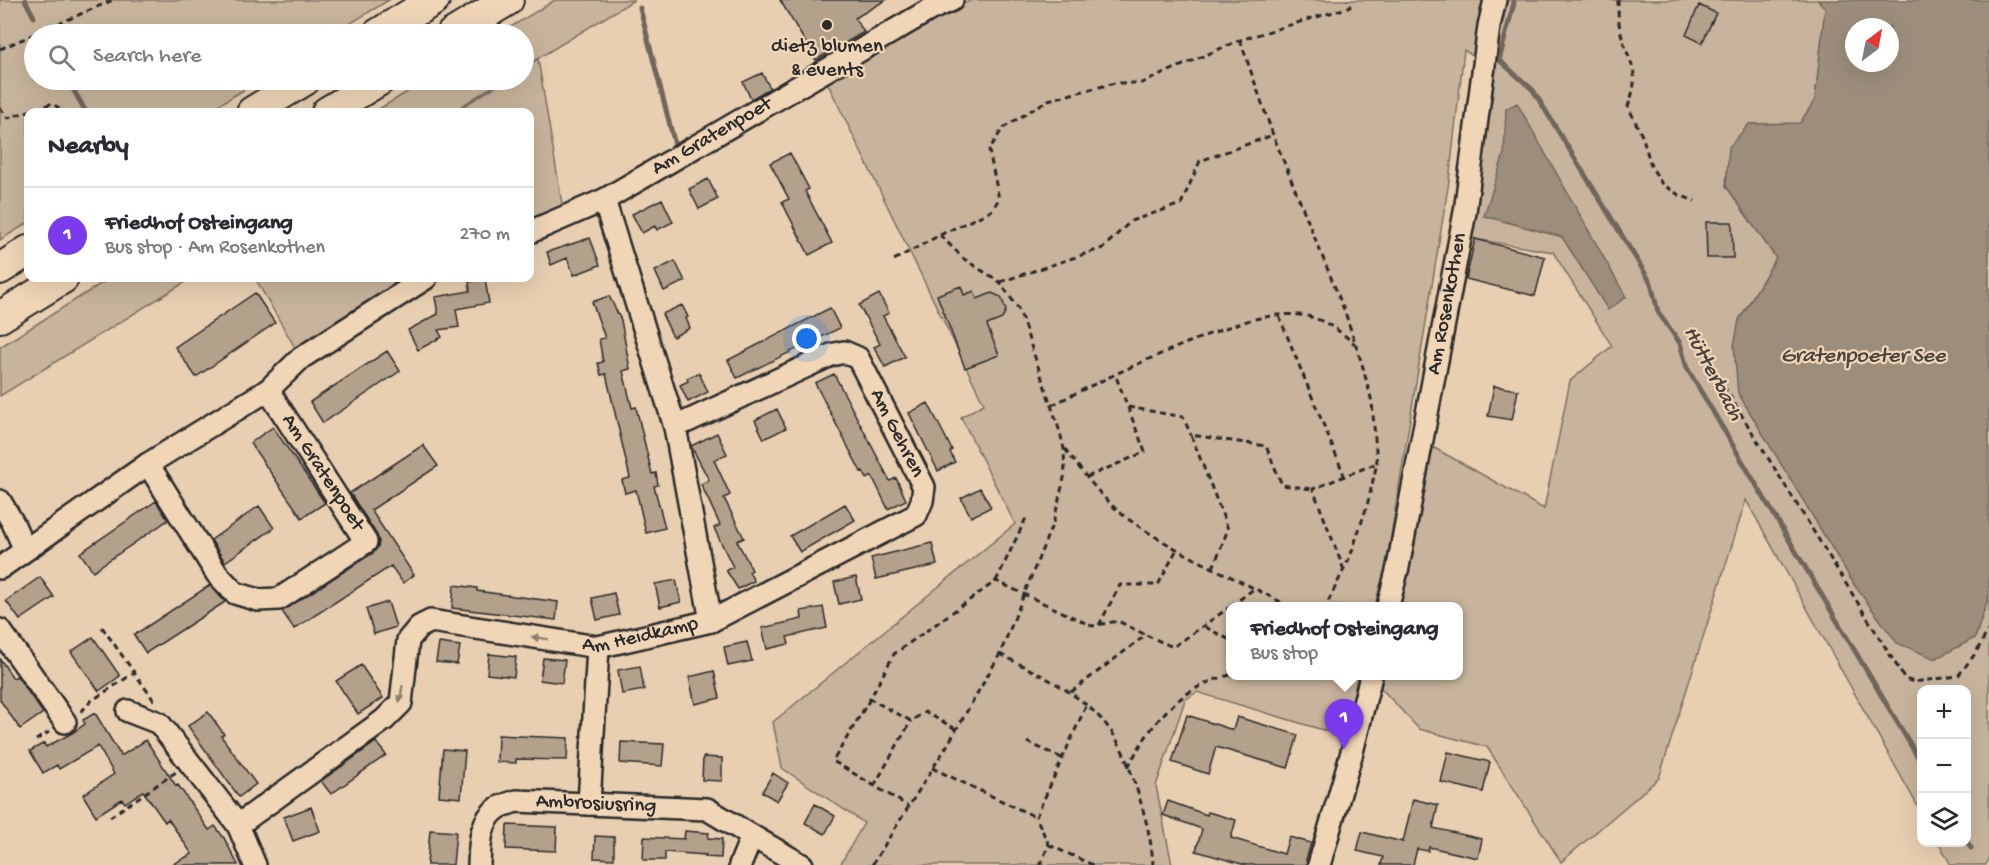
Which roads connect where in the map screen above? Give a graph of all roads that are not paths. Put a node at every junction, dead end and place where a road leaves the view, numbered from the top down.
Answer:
1 (434, 0) edge
2 (508, 0) edge
3 (952, 0) edge
4 (1495, 0) edge
5 (394, 24) edge
6 (468, 24) edge
7 (288, 90) edge
8 (363, 90) edge
9 (259, 108) edge
10 (334, 108) edge
11 (604, 200) junction
12 (534, 230) edge
13 (24, 254) edge
14 (0, 269) edge
15 (57, 282) edge
16 (420, 282) edge
17 (0, 317) edge
18 (268, 390) junction
19 (675, 427) junction
20 (148, 464) junction
21 (0, 501) edge
22 (25, 550) junction
23 (0, 568) edge
24 (1389, 602) edge
25 (711, 621) junction
26 (0, 630) edge
27 (598, 647) junction
28 (1370, 680) edge
29 (128, 711) dead end
30 (64, 722) road end
31 (589, 804) junction
32 (238, 825) junction
33 (752, 836) junction
34 (255, 865) edge
35 (478, 865) edge
36 (740, 865) edge
37 (802, 865) edge
38 (1319, 865) edge

1 - 5 highway
2 - 6 highway
3 - 11 street, Am Gratenpoet
4 - 24 street, Am Rosenkothen
7 - 9 highway
8 - 10 highway
11 - 12 street, Am Gratenpoet
11 - 19 street, Am Heidkamp
13 - 14 highway
15 - 17 highway
16 - 18 street
18 - 20 street
18 - 20 street, Am Gratenpoet
19 - 25 street, Am Heidkamp
19 - 25 street, Am Gehren
20 - 22 street
21 - 22 street
22 - 23 street
25 - 27 street, Am Heidkamp
26 - 30 street
27 - 31 street
27 -> 32 street, Am Heidkamp
28 - 38 street
29 - 32 street
31 - 33 street, Ambrosiusring
31 - 35 street, Ambrosiusring
32 - 34 street
33 - 36 street
33 - 37 street, Ambrosiusring

